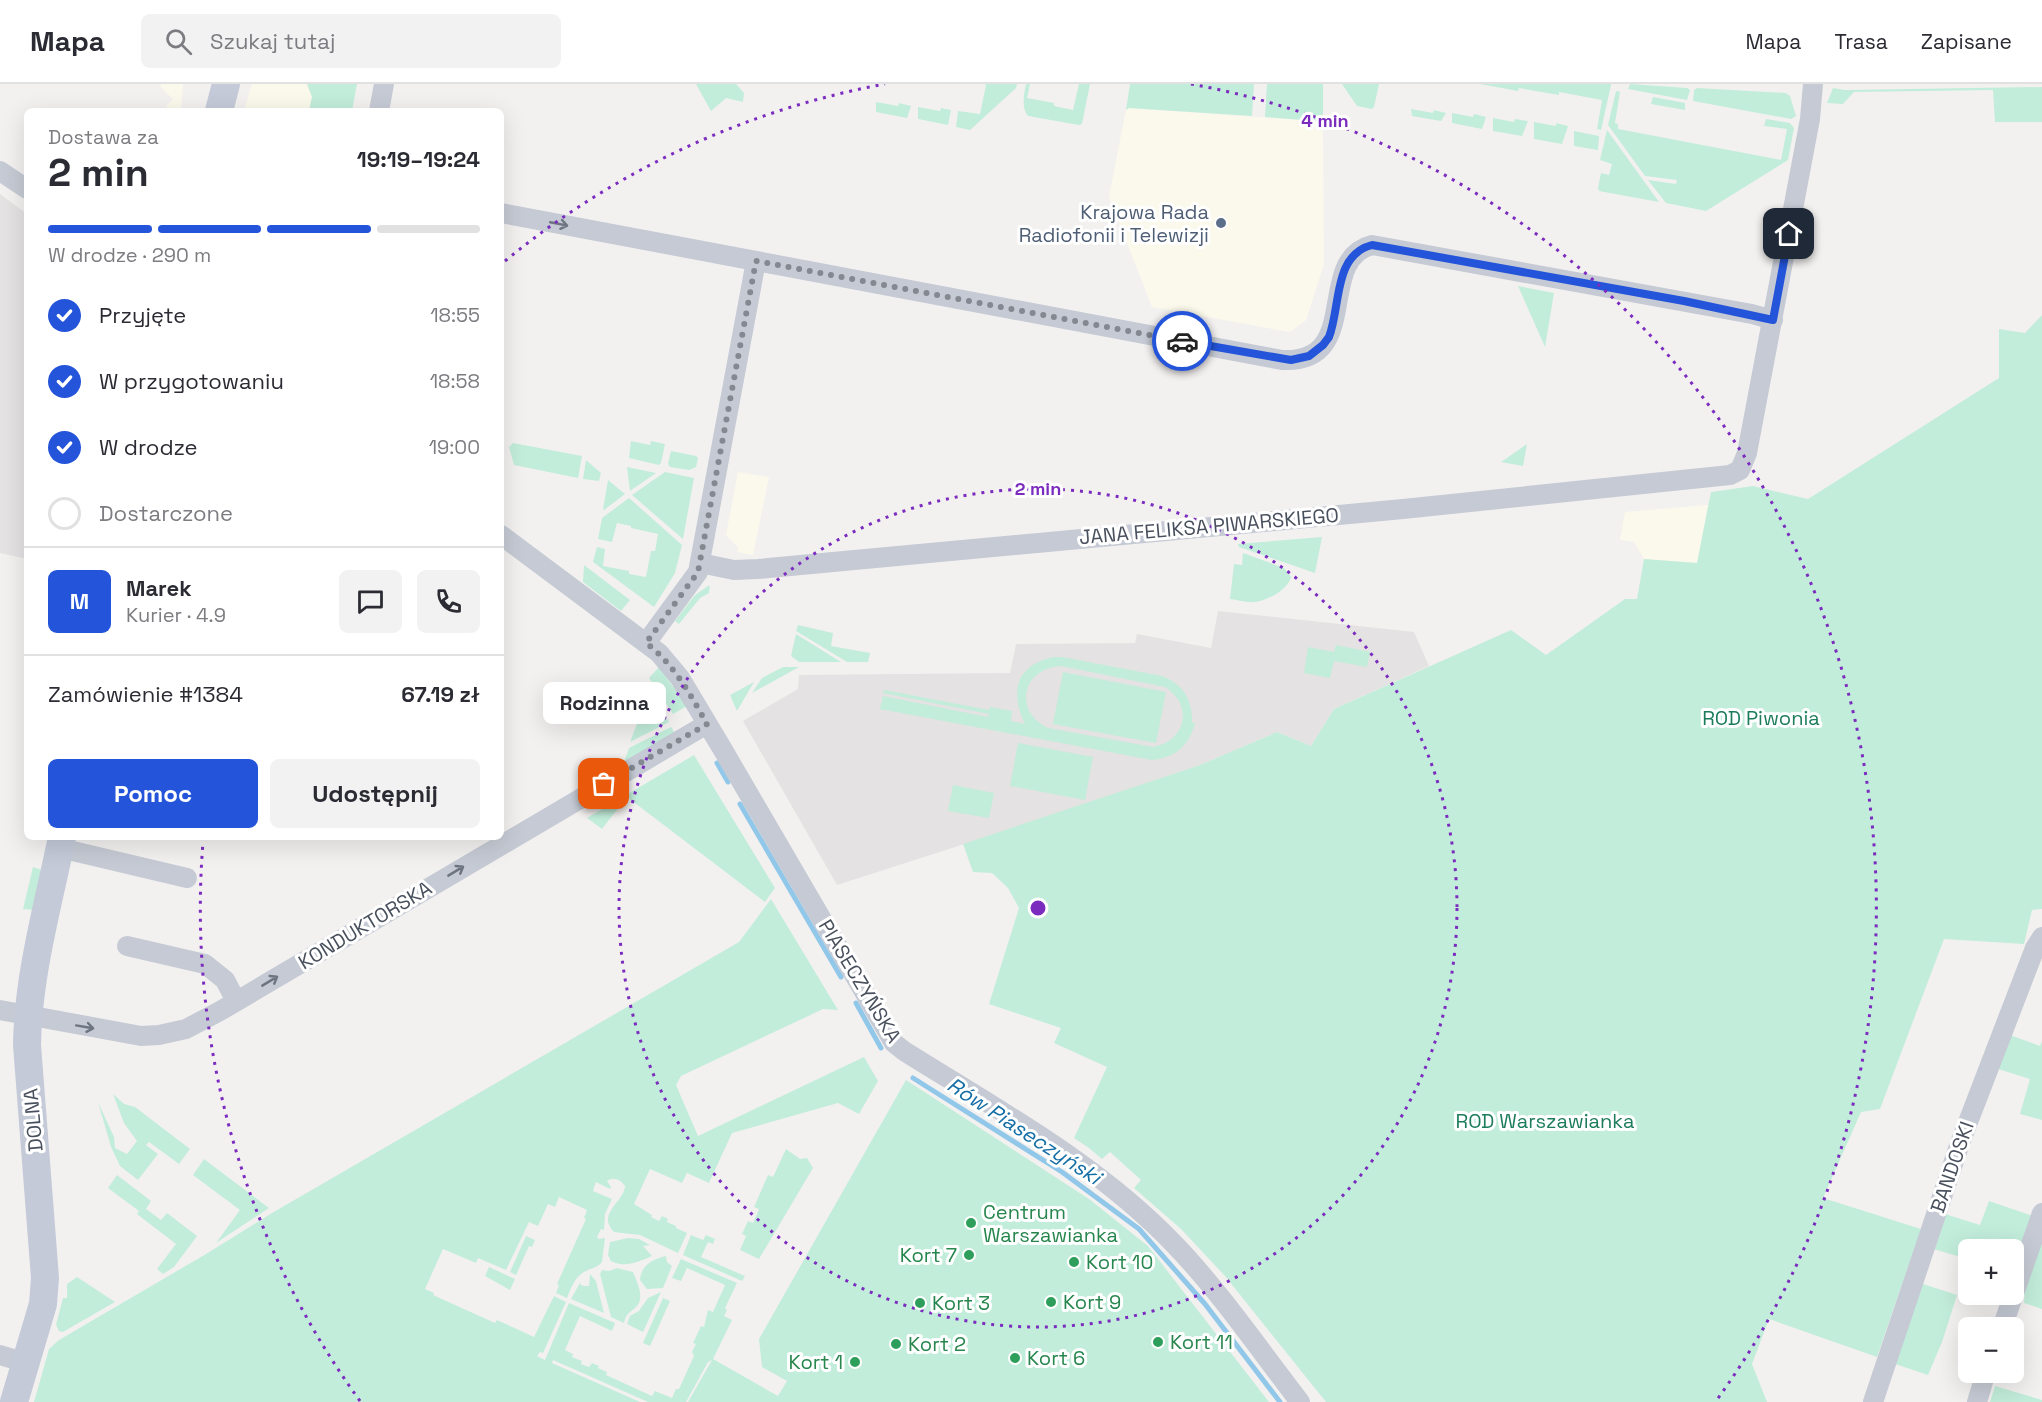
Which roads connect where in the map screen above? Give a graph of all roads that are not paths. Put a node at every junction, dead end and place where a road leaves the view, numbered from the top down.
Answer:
1 (226, 84) edge
2 (384, 84) edge
3 (1813, 84) edge
4 (220, 108) edge
5 (380, 108) edge
6 (0, 171) edge
7 (24, 187) edge
8 (504, 214) edge
9 (756, 261) junction
10 (1773, 320) junction
11 (504, 537) edge
12 (700, 563) junction
13 (646, 643) junction
14 (707, 724) junction
15 (61, 842) edge
16 (187, 878) dead end
17 (2042, 937) edge
18 (127, 946) dead end
19 (236, 1001) junction
20 (0, 1010) edge
21 (28, 1016) junction
22 (2042, 1213) edge
23 (2006, 1317) edge
24 (0, 1355) edge
25 (27, 1363) junction
26 (1983, 1383) edge
27 (14, 1402) edge
28 (1300, 1402) edge
29 (1873, 1402) edge
30 (1977, 1402) edge

1 - 4 street
2 - 5 street
3 - 10 street
6 - 7 street
8 -> 9 street
9 - 10 street
9 - 12 street
10 - 12 street, JANA FELIKSA PIWARSKIEGO
11 - 13 street, PIASECZYŃSKA
12 - 13 street
13 - 14 street, PIASECZYŃSKA
19 -> 14 street, KONDUKTORSKA
14 - 28 street, PIASECZYŃSKA
15 - 16 street
15 - 21 street, DOLNA
17 - 29 street, BANDOSKI
18 - 19 street
21 -> 19 street, KONDUKTORSKA
20 - 21 street, KONDUKTORSKA
21 - 25 street, DOLNA
22 - 23 street
24 - 25 street
25 - 27 street, DOLNA
26 - 30 street

